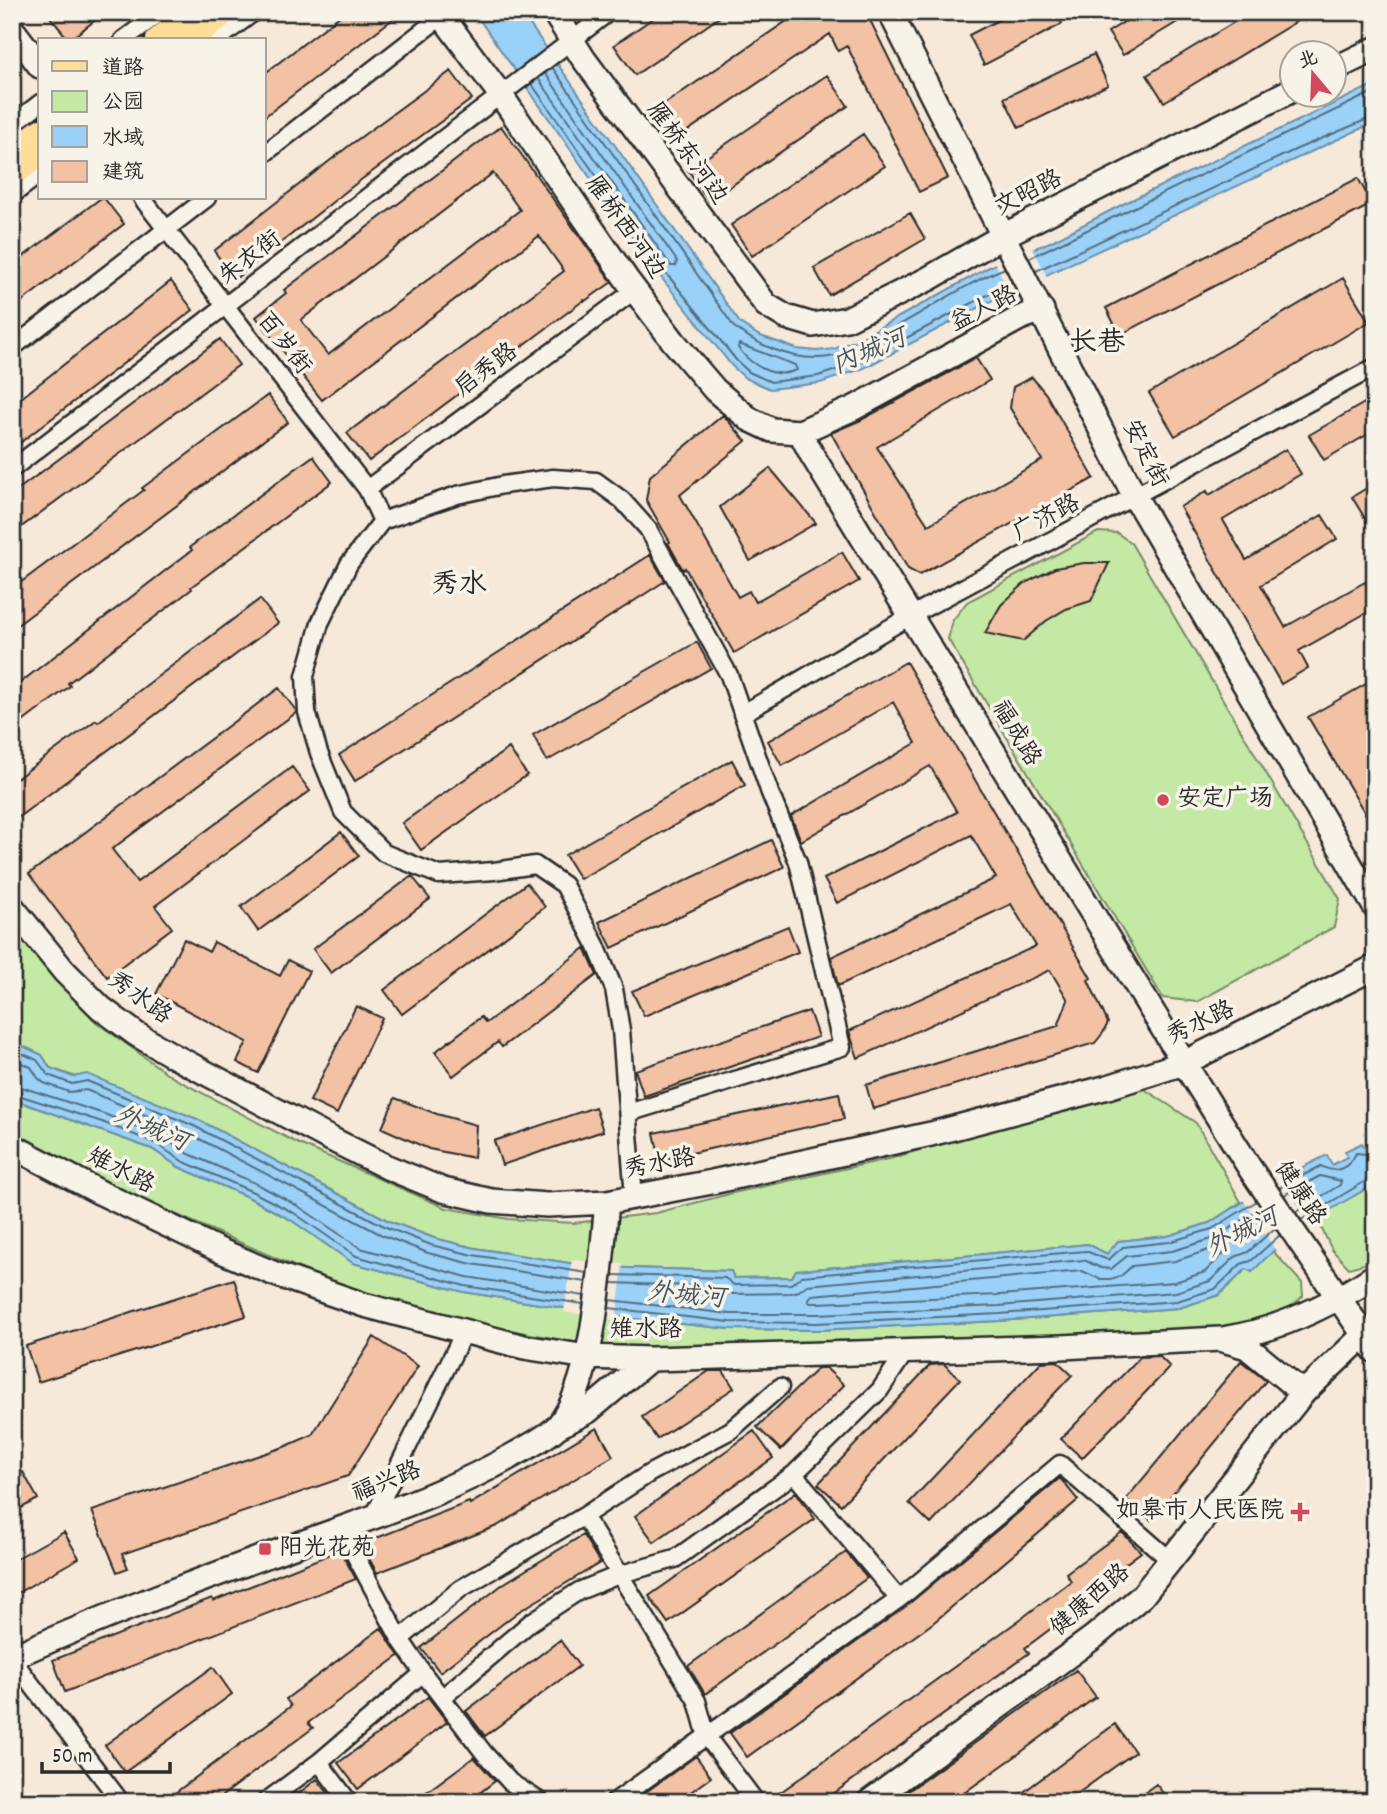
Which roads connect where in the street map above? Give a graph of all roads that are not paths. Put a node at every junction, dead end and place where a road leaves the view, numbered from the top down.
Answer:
1 (161, 12) edge
2 (194, 12) edge
3 (226, 12) edge
4 (254, 12) edge
5 (554, 12) edge
6 (608, 12) edge
7 (890, 12) edge
8 (440, 14) edge
9 (12, 29) edge
10 (127, 38) edge
11 (161, 38) edge
12 (192, 38) edge
13 (220, 38) edge
14 (573, 39) junction
15 (1375, 49) edge
16 (1348, 62) edge
17 (38, 63) edge
18 (508, 88) junction
19 (1278, 98) edge
20 (38, 105) edge
21 (12, 125) edge
22 (38, 132) edge
23 (12, 152) edge
24 (266, 152) edge
25 (38, 156) edge
26 (12, 175) edge
27 (38, 176) edge
28 (12, 195) edge
29 (144, 200) edge
30 (204, 200) edge
31 (166, 229) junction
32 (1006, 241) junction
33 (635, 290) junction
34 (1040, 306) junction
35 (226, 307) junction
36 (786, 317) joint
37 (12, 348) edge
38 (1375, 367) edge
39 (800, 432) junction
40 (12, 469) edge
41 (367, 489) junction
42 (1135, 498) junction
43 (382, 521) junction
44 (912, 615) junction
45 (742, 714) junction
46 (12, 907) edge
47 (1375, 907) edge
48 (1375, 967) edge
49 (1184, 1063) junction
50 (628, 1114) junction
51 (12, 1146) edge
52 (634, 1198) junction
53 (607, 1202) junction
54 (1375, 1276) edge
55 (1338, 1300) junction
56 (464, 1332) junction
57 (1220, 1339) junction
58 (1369, 1343) edge
59 (589, 1347) junction
60 (906, 1351) junction
61 (650, 1359) junction
62 (780, 1387) dead end
63 (1303, 1393) junction
64 (556, 1427) junction
65 (794, 1474) junction
66 (584, 1516) junction
67 (373, 1518) junction
68 (341, 1529) junction
69 (1170, 1560) junction
70 (621, 1574) junction
71 (899, 1599) junction
72 (400, 1639) junction
73 (12, 1658) edge
74 (423, 1673) junction
75 (442, 1698) junction
76 (707, 1737) junction
77 (319, 1762) junction
78 (880, 1799) edge
79 (121, 1802) edge
80 (265, 1802) edge
81 (349, 1802) edge
82 (541, 1802) edge
83 (614, 1802) edge
84 (756, 1802) edge

1 - 10 street
2 - 11 main road
3 - 12 main road
4 - 13 street
5 - 14 street, 雁桥东河边
6 - 14 street, 朱衣街
7 - 32 street, 安定街
8 - 18 street, 雁桥西河边
8 - 24 street
9 - 17 street
14 - 18 street, 朱衣街
14 - 36 street, 雁桥东河边
15 - 16 street
18 - 33 street, 雁桥西河边
18 - 35 street, 朱衣街
19 - 32 street, 文昭路
20 - 21 street
22 - 23 main road
25 - 26 main road
27 - 28 street
29 - 31 street, 百岁街
30 - 31 street
31 - 35 street, 百岁街
31 - 37 street
32 - 34 street, 安定街
32 - 36 street, 文昭路
33 - 39 street, 雁桥西河边
33 - 41 street, 启秀路
34 - 39 street, 益人路
34 - 42 street, 安定街
35 - 40 street, 朱衣街
35 - 41 street, 百岁街
38 - 42 street, 广济路
39 - 44 street, 福成路
41 - 43 street, 百岁街
42 - 44 street, 广济路
42 - 47 street, 安定街
43 - 45 street
43 - 50 street
44 - 45 street, 广济路
44 - 49 street, 福成路
45 - 50 street
46 - 53 street, 秀水路
48 - 49 street, 秀水路
49 - 52 street, 秀水路
49 - 55 street, 健康路
50 - 52 street
51 - 56 street, 雉水路
52 - 53 street, 秀水路
53 - 59 street, 福兴路
54 - 55 street
55 - 57 street
55 - 58 street, 健康路
56 - 59 street, 雉水路
56 - 67 street
57 - 60 street, 雉水路
57 - 63 street, 雉水路
58 - 63 street, 健康西路
59 - 61 street, 雉水路
59 - 64 street, 福兴路
60 - 61 street, 雉水路
60 - 65 street
61 - 64 street
62 - 66 street
63 - 69 street, 健康西路
64 - 67 street, 福兴路
65 - 70 street
65 - 71 street
66 - 70 street
66 - 72 street
67 - 68 street, 福兴路
68 - 72 street
68 - 73 street, 福兴路
69 - 71 street
69 - 78 street, 健康西路
70 - 75 street
70 - 76 street
71 - 76 street
72 - 74 street
73 - 79 street
74 - 75 street
74 - 77 street
75 - 82 street
76 - 83 street
76 - 84 street
77 - 80 street
77 - 81 street

